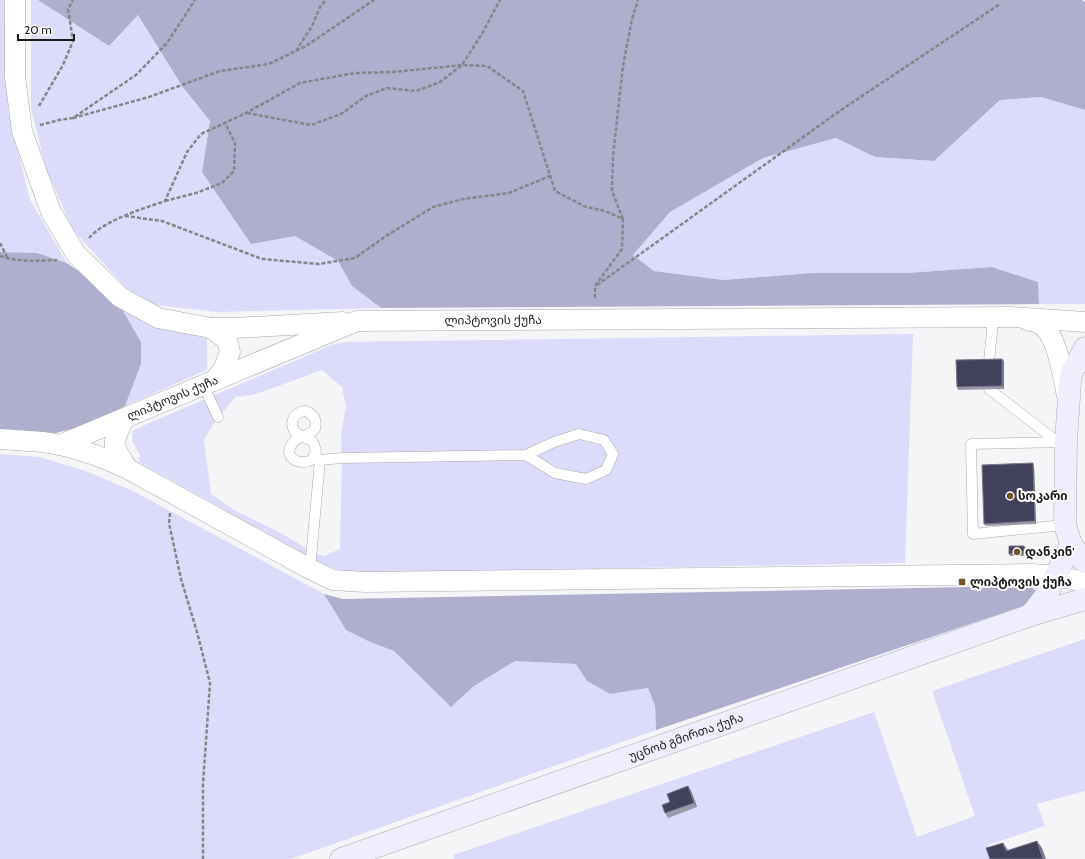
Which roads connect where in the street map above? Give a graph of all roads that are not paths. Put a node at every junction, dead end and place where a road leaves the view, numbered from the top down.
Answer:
1 (15, 0) edge
2 (992, 317) junction
3 (1011, 317) junction
4 (357, 321) junction
5 (1085, 322) edge
6 (211, 328) junction
7 (1085, 348) edge
8 (989, 361) edge
9 (208, 383) junction
10 (988, 389) edge
11 (1068, 399) junction
12 (218, 417) dead end
13 (124, 419) junction
14 (0, 439) edge
15 (1062, 443) junction
16 (60, 445) junction
17 (526, 455) junction
18 (317, 458) junction
19 (128, 468) junction
20 (1068, 534) junction
21 (1085, 562) edge
22 (310, 569) junction
23 (1056, 576) junction
24 (1085, 582) edge
25 (1085, 599) edge
26 (1031, 615) junction
27 (341, 859) edge

1 - 6 street
2 - 3 street, ლიპტოვის ქუჩა
2 - 4 street, ლიპტოვის ქუჩა
2 - 8 lane
3 - 5 street, ლიპტოვის ქუჩა
3 - 11 street, ლიპტოვის ქუჩა
4 - 6 street
4 - 9 street, ლიპტოვის ქუჩა
6 - 9 street
7 - 11 main road
9 - 12 lane
9 - 13 street, ლიპტოვის ქუჩა
10 - 15 lane
11 - 15 main road
13 - 16 street, ლიპტოვის ქუჩა
13 - 19 street
14 - 16 street
15 - 20 main road
15 - 20 lane
16 - 19 street
17 - 17 lane
17 - 18 lane
18 - 18 lane
18 - 22 lane
19 - 22 street
20 - 21 main road
20 - 23 main road
22 - 23 street
23 - 24 street
23 - 26 main road
25 - 26 main road, უცნობ გმირთა ქუჩა
26 - 27 main road, უცნობ გმირთა ქუჩა

